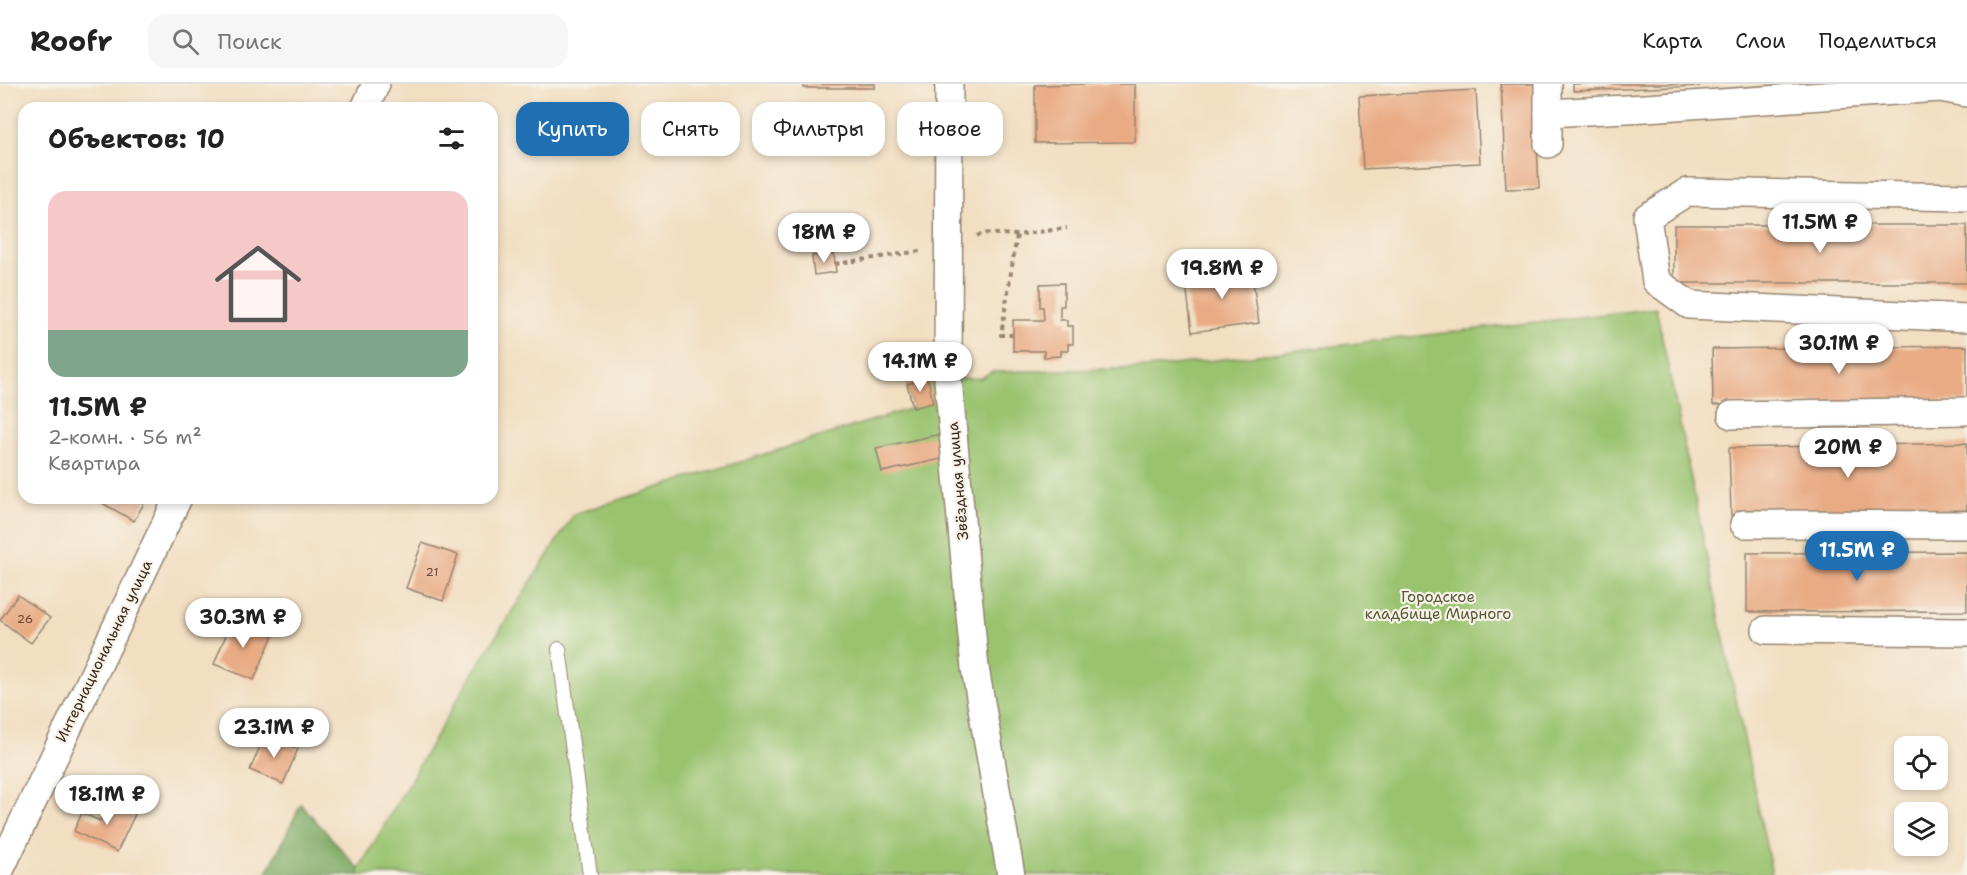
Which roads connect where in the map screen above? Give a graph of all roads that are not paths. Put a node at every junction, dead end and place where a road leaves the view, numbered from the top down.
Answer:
1 (376, 84) edge
2 (949, 84) edge
3 (1548, 84) edge
4 (1967, 93) edge
5 (367, 102) edge
6 (1548, 113) junction
7 (1548, 144) dead end
8 (1967, 197) edge
9 (1967, 318) edge
10 (1967, 411) edge
11 (1732, 416) dead end
12 (175, 504) edge
13 (1744, 524) dead end
14 (1967, 525) edge
15 (1766, 630) dead end
16 (1967, 632) edge
17 (559, 648) dead end
18 (0, 870) edge
19 (590, 875) edge
20 (1011, 875) edge

1 - 5 street
2 - 20 street, Звёздная улица
3 - 6 street
4 - 6 street
6 - 7 street
8 - 9 street
10 - 11 street
12 - 18 street, Интернациональная улица
13 - 14 street
15 - 16 street
17 - 19 lane

